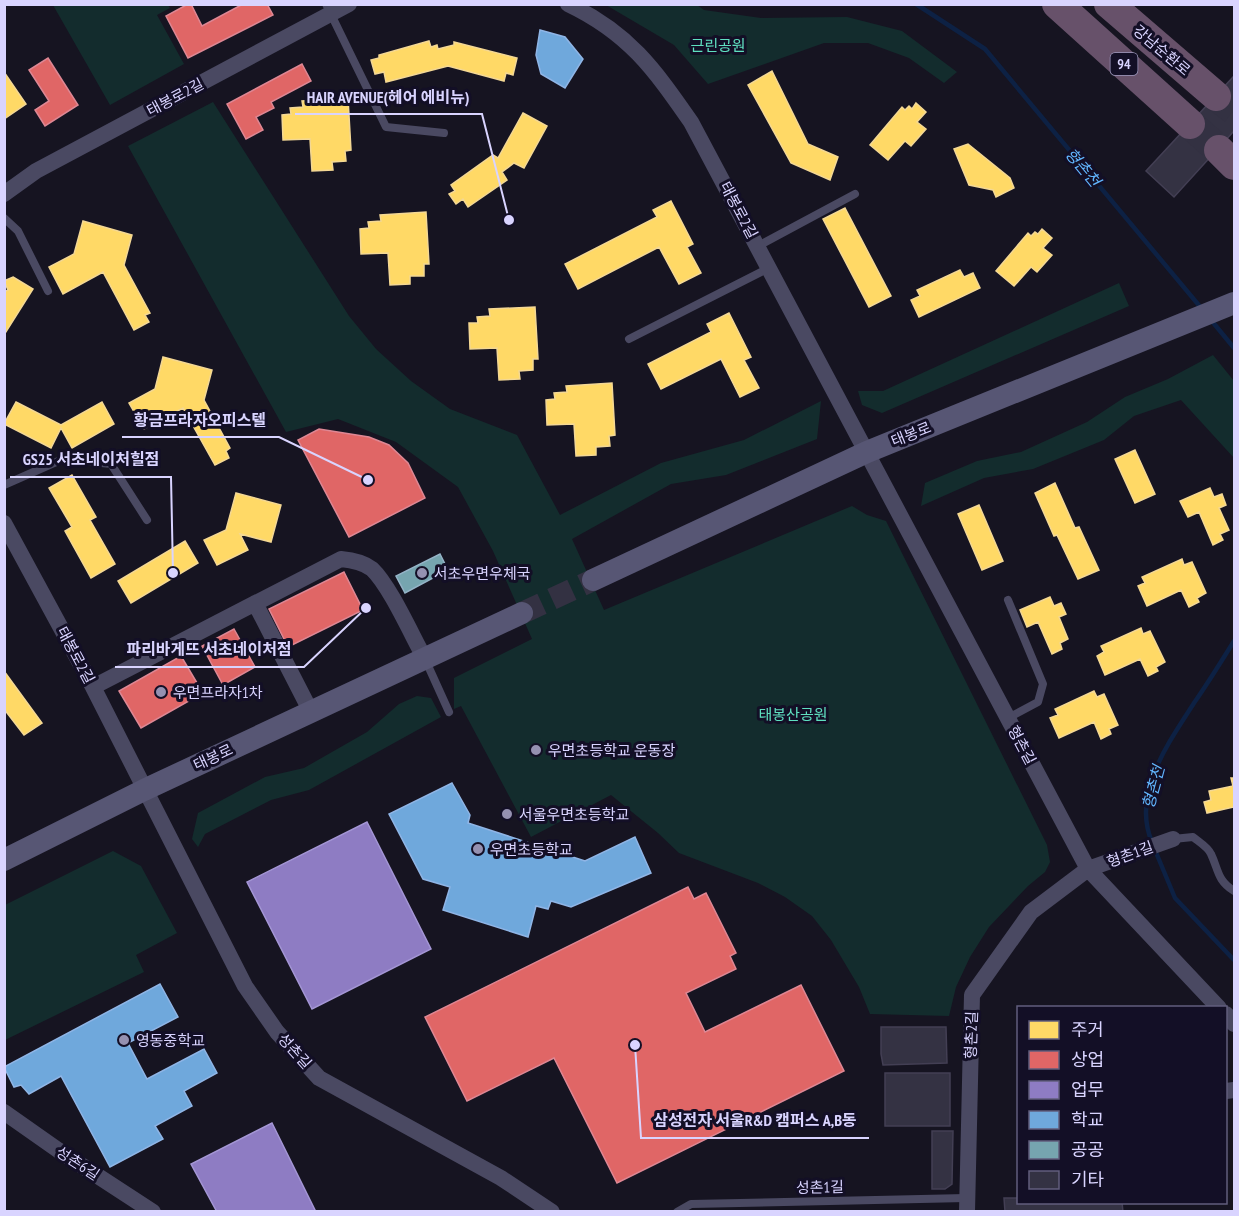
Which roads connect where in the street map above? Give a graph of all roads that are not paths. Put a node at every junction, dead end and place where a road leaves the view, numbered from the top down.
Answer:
1 (349, 4) edge
2 (568, 4) edge
3 (1057, 4) edge
4 (1109, 4) edge
5 (328, 9) edge
6 (1216, 96) tunnel mouth
7 (1190, 124) tunnel mouth
8 (444, 133) dead end
9 (4, 194) edge
10 (855, 194) dead end
11 (4, 218) edge
12 (758, 246) junction
13 (770, 268) junction
14 (48, 291) dead end
15 (1228, 305) edge
16 (628, 339) dead end
17 (867, 452) junction
18 (4, 484) edge
19 (147, 520) dead end
20 (4, 523) edge
21 (593, 580) tunnel mouth
22 (1008, 600) dead end
23 (255, 603) junction
24 (522, 613) tunnel mouth
25 (424, 659) junction
26 (93, 687) junction
27 (311, 712) junction
28 (449, 712) dead end
29 (1008, 718) junction
30 (144, 790) junction
31 (1173, 839) joint
32 (4, 860) edge
33 (1088, 869) junction
34 (1234, 891) edge
35 (1217, 1006) edge
36 (4, 1112) edge
37 (966, 1205) edge
38 (153, 1212) edge
39 (552, 1212) edge
40 (677, 1212) edge

1 - 5 street, 태봉로2길
2 - 12 street, 태봉로2길
3 - 7 highway, 94
4 - 6 highway, 강남순환로 / 94
5 - 8 lane
5 - 9 street, 태봉로2길
10 - 12 lane
11 - 14 lane
12 - 13 street, 태봉로2길
13 - 16 lane
13 - 17 street, 태봉로2길
15 - 17 street, 태봉로
17 - 21 street, 태봉로
17 - 29 street, 형촌길
18 - 19 lane
20 - 26 street, 태봉로2길
22 - 29 lane
23 - 25 street
23 - 26 street
23 - 27 street
24 - 25 street, 태봉로
25 - 27 street, 태봉로
25 - 28 lane
26 - 30 street, 태봉로2길
27 - 30 street, 태봉로
29 - 33 street, 형촌길
30 - 32 street, 태봉로
30 - 39 street, 성촌길
31 - 33 street, 형촌1길
31 - 34 lane
33 - 35 street, 형촌길
33 - 37 street, 형촌2길
36 - 38 street, 성촌6길
37 - 40 lane, 성촌1길

